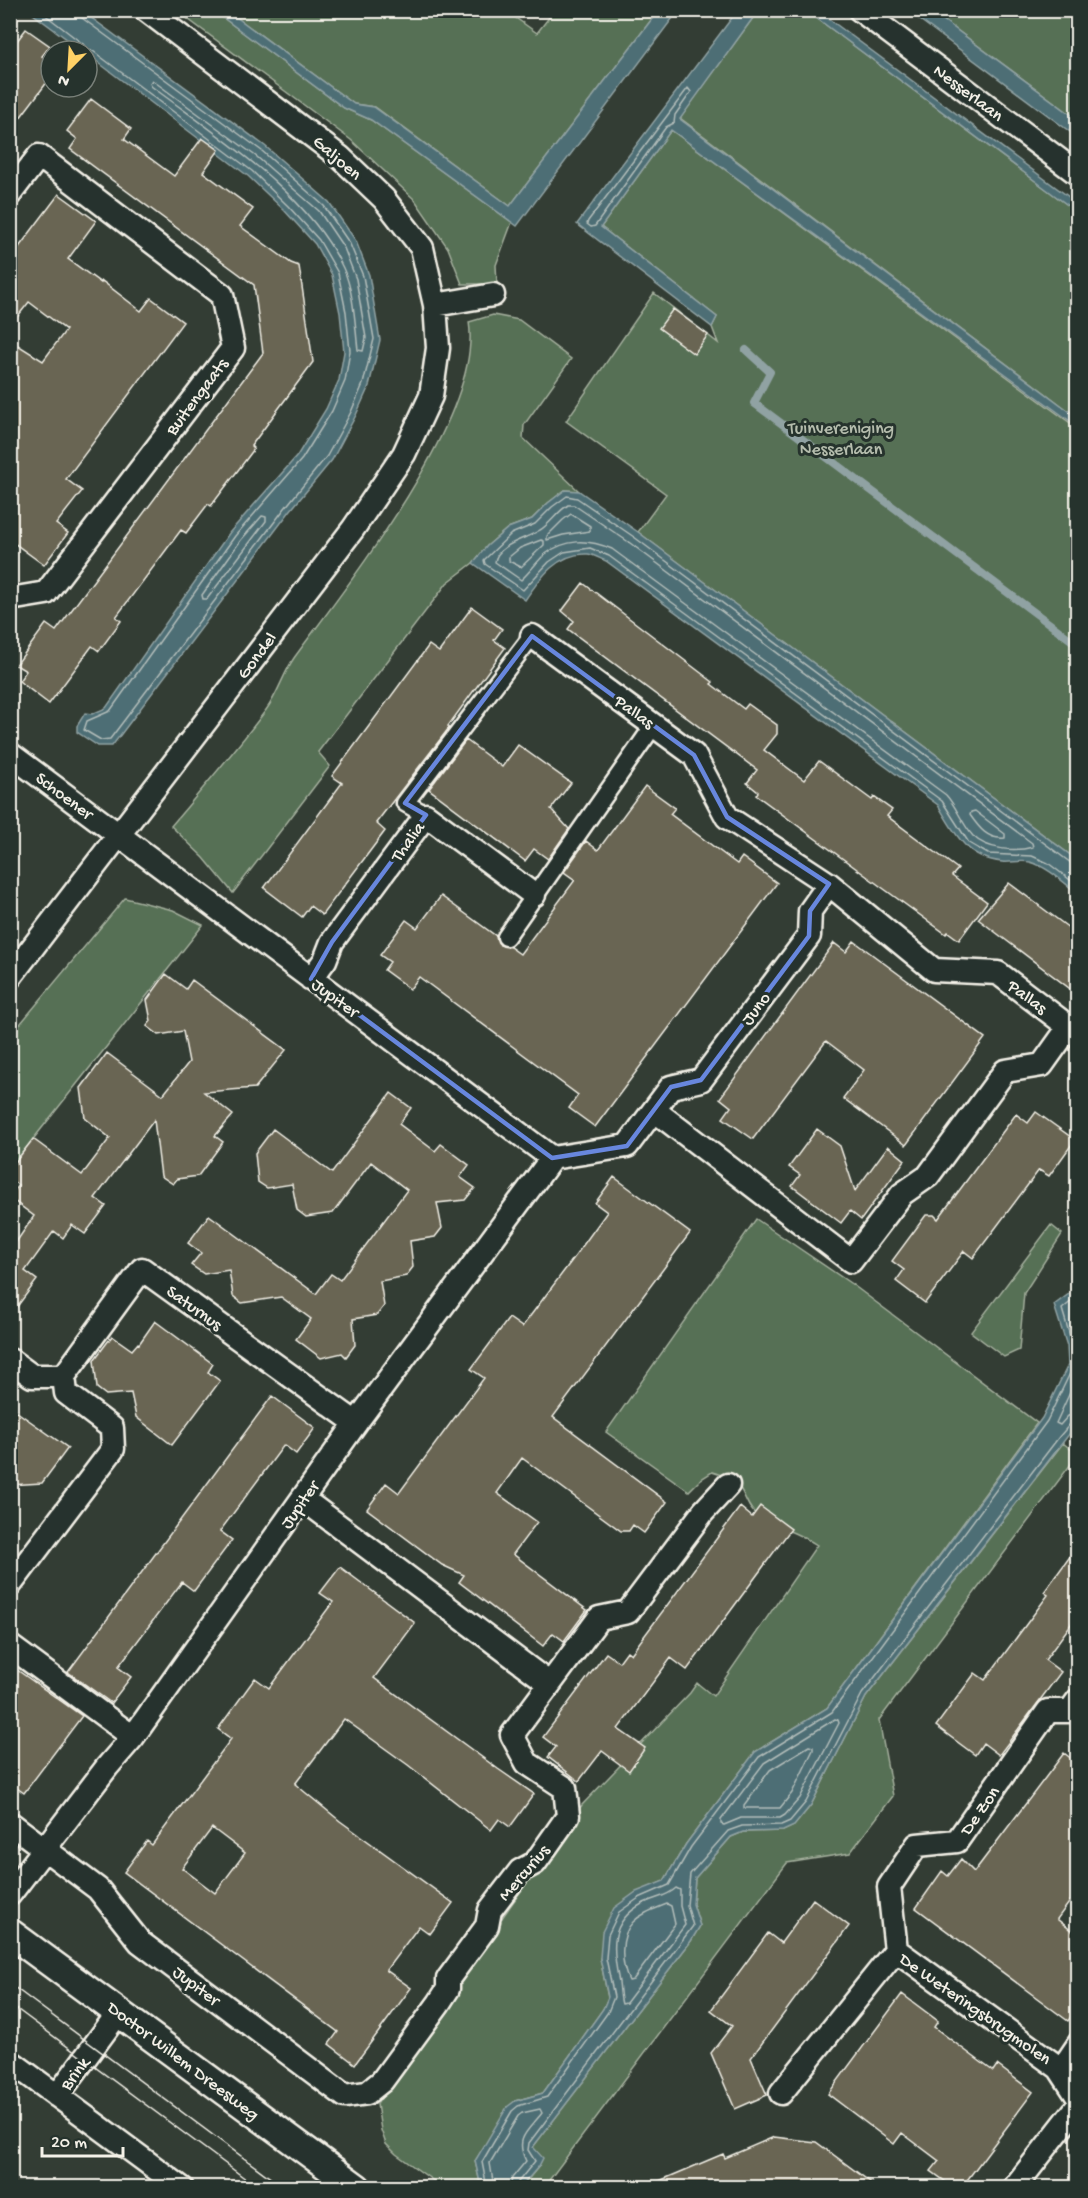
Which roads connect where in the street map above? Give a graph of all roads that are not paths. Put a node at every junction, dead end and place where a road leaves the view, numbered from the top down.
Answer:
1 (146, 10) edge
2 (860, 10) edge
3 (1077, 174) edge
4 (10, 194) edge
5 (493, 295) dead end
6 (435, 305) junction
7 (10, 599) edge
8 (532, 636) joint
9 (654, 725) junction
10 (17, 759) edge
11 (426, 815) junction
12 (119, 836) junction
13 (830, 884) junction
14 (534, 895) junction
15 (506, 937) dead end
16 (10, 977) edge
17 (312, 979) junction
18 (654, 1110) junction
19 (552, 1158) junction
20 (10, 1360) edge
21 (64, 1376) junction
22 (356, 1423) junction
23 (728, 1485) dead end
24 (303, 1499) junction
25 (10, 1585) edge
26 (10, 1646) edge
27 (550, 1684) junction
28 (1075, 1709) edge
29 (133, 1737) junction
30 (10, 1823) edge
31 (44, 1848) junction
32 (10, 1894) edge
33 (10, 1933) edge
34 (896, 1950) junction
35 (119, 2012) junction
36 (1077, 2040) edge
37 (10, 2061) edge
38 (1059, 2068) junction
39 (367, 2093) joint
40 (781, 2093) dead end
41 (57, 2096) junction
42 (1077, 2097) edge
43 (1077, 2106) edge
44 (182, 2187) edge
45 (357, 2187) edge
46 (1014, 2187) edge

1 - 6 street, Galjoen
2 - 3 street, Nesserlaan
4 - 7 street, Buitengaats
5 - 6 street
6 - 12 street, Gondel
8 - 9 street, Pallas
8 - 11 street
9 - 13 street, Pallas
9 - 14 street
10 - 12 street, Schoener
11 - 14 street, Thalia
11 - 17 street, Thalia
12 - 16 street, Gondel
12 - 17 street, Jupiter
13 - 18 street, Juno
13 - 18 street, Pallas
14 - 15 street
17 - 19 street, Jupiter
18 - 19 street
19 - 22 street, Jupiter
20 - 21 street
21 - 22 street, Saturnus
21 - 25 street
22 - 24 street, Jupiter
23 - 27 street, Mercurius
24 - 27 street
24 - 29 street, Jupiter
26 - 29 street
27 - 39 street, Mercurius
28 - 34 street, De Zon
29 - 31 street, Jupiter
30 - 31 street, Jupiter
31 - 32 street, Jupiter
31 - 39 street, Jupiter
33 - 35 street, Doctor Willem Dreesweg
34 - 38 street, De Weteringsbrugmolen
34 - 40 street, De Weteringsbrugmolen
35 - 41 street, Brink
35 - 45 street, Doctor Willem Dreesweg
36 - 38 street
37 - 41 street
38 - 42 street, De Weteringsbrugmolen
41 - 44 street, Brink
43 - 46 street

